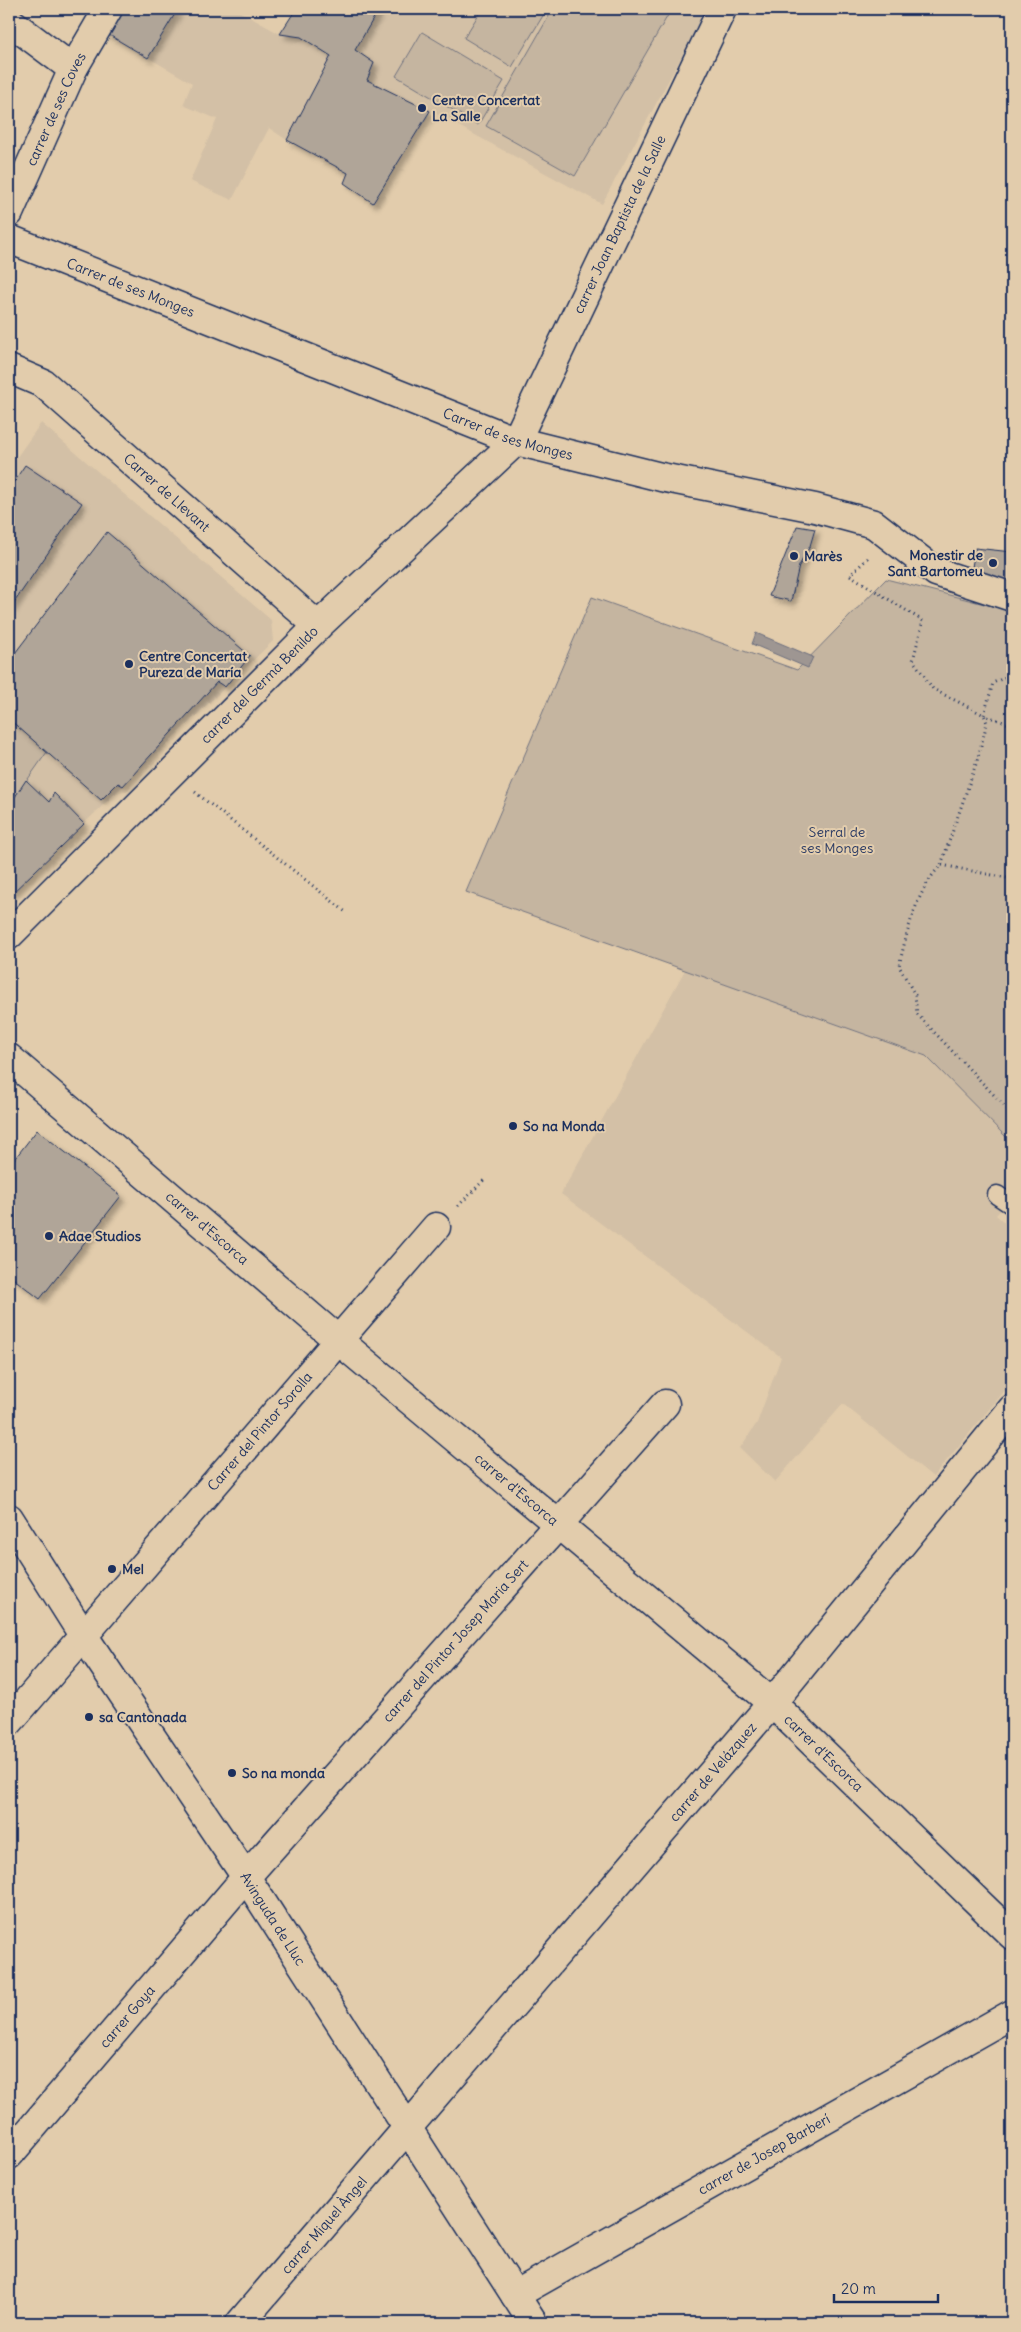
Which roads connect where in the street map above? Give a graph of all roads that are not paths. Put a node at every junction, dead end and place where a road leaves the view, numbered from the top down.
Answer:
1 (108, 9) edge
2 (722, 9) edge
3 (9, 21) edge
4 (73, 69) junction
5 (9, 213) edge
6 (9, 240) edge
7 (9, 369) edge
8 (516, 441) junction
9 (1012, 597) edge
10 (318, 626) junction
11 (9, 935) edge
12 (9, 1058) edge
13 (997, 1195) dead end
14 (1012, 1204) edge
15 (436, 1227) dead end
16 (338, 1340) junction
17 (665, 1404) dead end
18 (1012, 1409) edge
19 (9, 1518) edge
20 (558, 1526) junction
21 (83, 1635) junction
22 (772, 1703) junction
23 (9, 1722) edge
24 (246, 1877) junction
25 (1012, 1935) edge
26 (1012, 2014) edge
27 (408, 2129) junction
28 (9, 2155) edge
29 (515, 2295) junction
30 (240, 2323) edge
31 (533, 2323) edge

1 - 4 street, carrer de ses Coves
2 - 8 street, carrer Joan Baptista de la Salle
3 - 4 street
4 - 5 street, carrer de ses Coves
6 - 8 street, Carrer de ses Monges
7 - 10 street, Carrer de Llevant
8 - 9 street, Carrer de ses Monges
8 - 10 street, carrer del Germà Benildo
10 - 11 street, carrer del Germà Benildo
12 - 16 street, carrer d'Escorca
13 - 14 lane
15 - 16 street, Carrer del Pintor Sorolla
16 - 20 street, carrer d'Escorca
16 - 21 street, Carrer del Pintor Sorolla
17 - 20 street, carrer del Pintor Josep Maria Sert
18 - 22 street, carrer de Velázquez
19 - 21 street, Avinguda de Lluc
20 - 22 street, carrer d'Escorca
20 - 24 street, carrer del Pintor Josep Maria Sert
21 - 23 street, Carrer del Pintor Sorolla
21 - 24 street, Avinguda de Lluc
22 - 25 street, carrer d'Escorca
22 - 27 street, carrer de Velázquez
24 - 27 street, Avinguda de Lluc
24 - 28 street, carrer Goya
26 - 29 street, carrer de Josep Barberí
27 - 29 street, Avinguda de Lluc
27 - 30 street, carrer Miquel Àngel
29 - 31 street, Avinguda de Lluc

